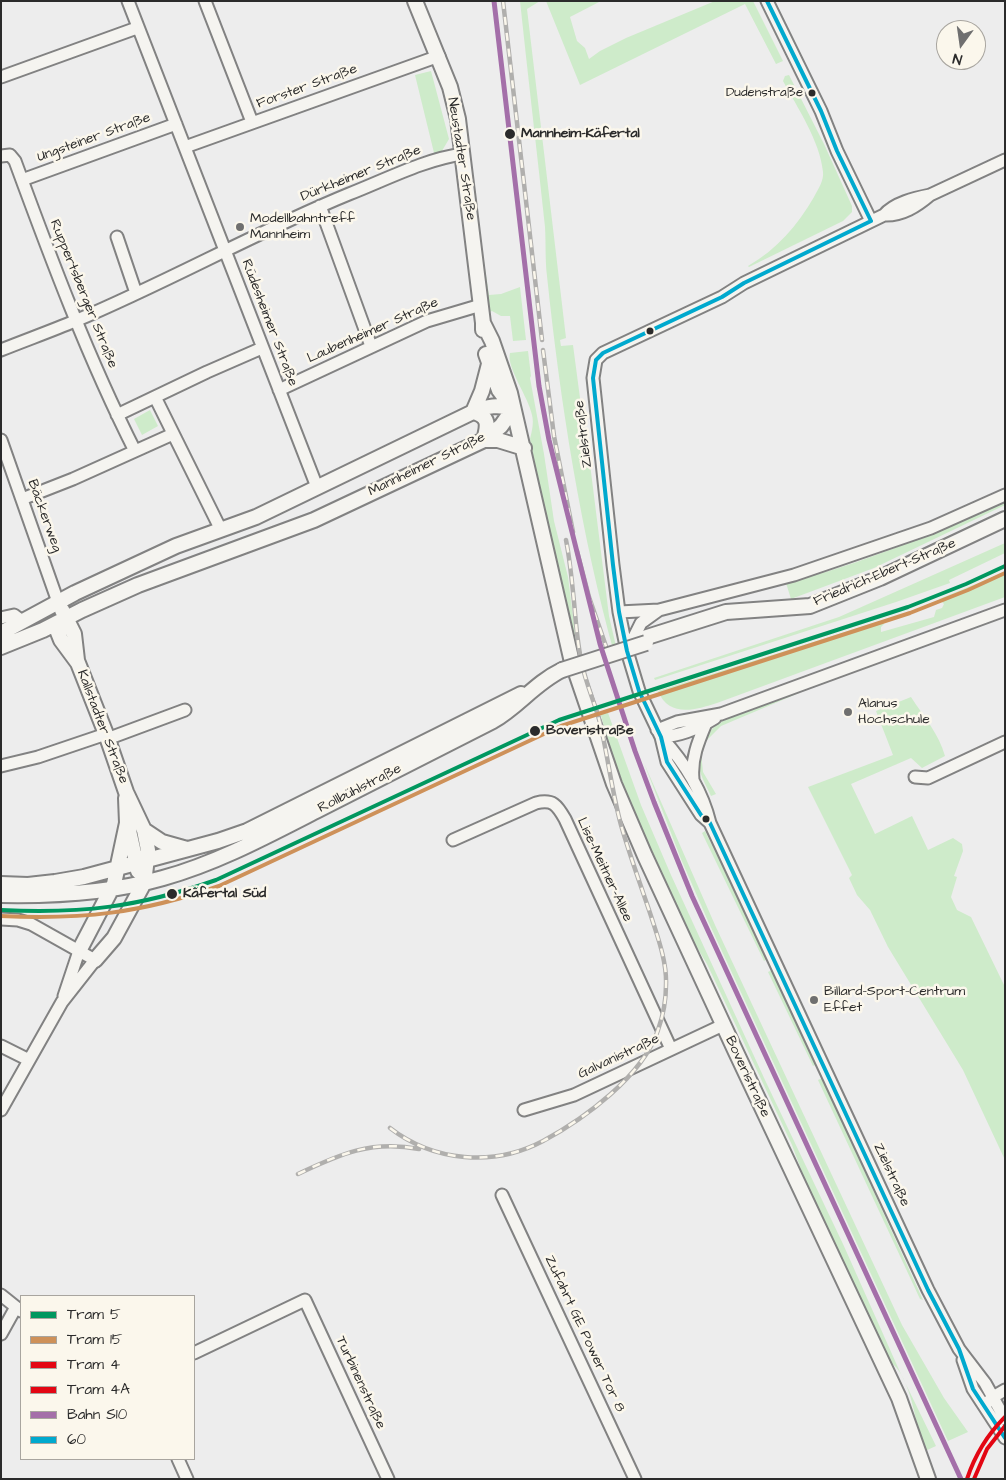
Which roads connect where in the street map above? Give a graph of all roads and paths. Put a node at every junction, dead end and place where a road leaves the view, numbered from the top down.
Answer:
1 (128, 1) edge
2 (205, 1) edge
3 (415, 1) edge
4 (767, 1) edge
5 (134, 29) dead end
6 (439, 56) junction
7 (1, 77) edge
8 (252, 122) junction
9 (176, 124) junction
10 (185, 147) junction
11 (463, 154) junction
12 (1, 156) edge
13 (1005, 160) edge
14 (22, 180) junction
15 (320, 206) junction
16 (871, 221) junction
17 (117, 237) dead end
18 (224, 250) junction
19 (136, 293) junction
20 (481, 305) junction
21 (76, 321) junction
22 (483, 322) junction
23 (371, 346) junction
24 (262, 348) junction
25 (1, 350) edge
26 (489, 364) junction
27 (279, 390) junction
28 (155, 397) junction
29 (513, 409) junction
30 (473, 412) junction
31 (117, 416) junction
32 (173, 434) junction
33 (1, 440) edge
34 (484, 440) junction
35 (524, 448) junction
36 (135, 451) junction
37 (317, 487) junction
38 (1005, 495) edge
39 (22, 499) junction
40 (1005, 519) edge
41 (1005, 530) edge
42 (215, 532) junction
43 (176, 546) junction
44 (205, 560) junction
45 (183, 569) junction
46 (58, 602) junction
47 (659, 610) junction
48 (1005, 610) edge
49 (2, 615) edge
50 (620, 616) junction
51 (22, 621) junction
52 (61, 621) junction
53 (641, 624) junction
54 (1, 633) edge
55 (22, 639) junction
56 (645, 640) junction
57 (1, 647) edge
58 (627, 651) junction
59 (561, 668) junction
60 (185, 710) dead end
61 (721, 714) junction
62 (706, 723) junction
63 (659, 733) junction
64 (107, 736) junction
65 (1005, 742) edge
66 (1, 766) edge
67 (915, 777) dead end
68 (693, 781) junction
69 (126, 792) junction
70 (710, 822) junction
71 (127, 823) junction
72 (144, 830) junction
73 (453, 840) dead end
74 (188, 849) junction
75 (141, 862) junction
76 (117, 868) junction
77 (144, 883) junction
78 (1, 884) edge
79 (112, 889) junction
80 (78, 893) junction
81 (1, 895) edge
82 (100, 910) junction
83 (1, 919) edge
84 (79, 951) junction
85 (95, 960) junction
86 (62, 1002) junction
87 (723, 1025) junction
88 (1, 1046) edge
89 (671, 1049) junction
90 (29, 1060) junction
91 (1, 1110) edge
92 (524, 1110) dead end
93 (504, 1199) dead end
94 (1, 1294) edge
95 (19, 1310) edge
96 (1, 1334) edge
97 (959, 1349) junction
98 (195, 1353) edge
99 (1005, 1390) edge
100 (998, 1401) edge
101 (984, 1407) junction
102 (1005, 1419) edge
103 (1005, 1438) edge
104 (178, 1460) edge
105 (187, 1479) edge
106 (388, 1479) edge
107 (635, 1479) edge
108 (928, 1479) edge

1 - 9 street, Rüdesheimer Straße
2 - 8 street
3 - 6 main road, Neustadter Straße
4 - 16 street
5 - 7 street
6 - 8 street, Forster Straße
6 - 11 main road, Neustadter Straße
8 - 10 street, Forster Straße
9 - 10 street, Rüdesheimer Straße
9 - 14 street, Ungsteiner Straße
10 - 18 street, Rüdesheimer Straße
11 - 15 street, Dürkheimer Straße
11 - 20 main road, Neustadter Straße
12 - 14 street, Ruppertsberger Straße
13 - 16 street
14 - 21 street, Ruppertsberger Straße
15 - 18 street, Dürkheimer Straße
15 - 23 street
16 - 50 street, Zielstraße
17 - 19 street
18 - 19 street, Dürkheimer Straße
18 - 24 street, Rüdesheimer Straße
19 - 21 street, Dürkheimer Straße
20 - 22 main road, Neustadter Straße
20 - 23 street, Laubenheimer Straße
21 - 25 street, Dürkheimer Straße
21 - 31 street, Ruppertsberger Straße
22 - 26 main road, Neustadter Straße
22 - 29 main road, Neustadter Straße
23 - 27 street, Laubenheimer Straße
24 - 27 street, Rüdesheimer Straße
24 - 28 street
26 - 29 main road, Neustadter Straße
26 - 30 main road
27 - 37 street, Rüdesheimer Straße
28 - 31 street
28 - 32 street
29 - 30 main road, Mannheimer Straße
29 - 34 main road, Mannheimer Straße
29 - 35 main road, Boveristraße
30 - 34 main road
30 - 37 main road, Mannheimer Straße
31 - 36 street, Ruppertsberger Straße
32 - 36 street
32 - 42 street
33 - 39 street, Bäckerweg
34 - 35 main road
34 - 44 main road, Mannheimer Straße
35 - 87 main road, Boveristraße
36 - 39 street
37 - 42 main road, Mannheimer Straße
38 - 47 street, Friedrich-Ebert-Straße
39 - 46 street, Bäckerweg
40 - 56 main road, Friedrich-Ebert-Straße
41 - 56 main road, Friedrich-Ebert-Straße
42 - 43 main road, Mannheimer Straße
42 - 44 main road
43 - 45 main road
43 - 46 main road, Mannheimer Straße
44 - 45 main road, Mannheimer Straße
45 - 52 main road, Mannheimer Straße
46 - 51 main road, Mannheimer Straße
46 - 52 main road
47 - 50 street, Friedrich-Ebert-Straße
47 - 53 street, Friedrich-Ebert-Straße
48 - 61 street
49 - 51 street
50 - 53 street
50 - 58 street, Zielstraße
51 - 54 main road, Mannheimer Straße
51 - 55 main road
52 - 55 main road, Mannheimer Straße
52 - 64 main road, Kallstadter Straße
53 - 58 street, Friedrich-Ebert-Straße
55 - 57 main road, Mannheimer Straße
56 - 59 main road, bridge
58 - 63 street, Zielstraße
59 - 74 main road, Rollbühlstraße
59 - 77 main road, Rollbühlstraße
60 - 64 street
61 - 62 street
61 - 63 street
62 - 63 street
62 - 68 street
63 - 68 street, Zielstraße
63 - 70 street, Zielstraße
64 - 66 street
64 - 69 main road, Kallstadter Straße
65 - 67 street
68 - 70 street, Zielstraße
69 - 71 main road, Kallstadter Straße
69 - 72 main road, Kallstadter Straße
70 - 97 street, Zielstraße
71 - 75 main road
71 - 76 main road, Kallstadter Straße
72 - 74 main road
72 - 75 main road, Kallstadter Straße
73 - 89 street, Lise-Meitner-Allee
74 - 75 main road, Rollbühlstraße
75 - 76 main road, Rollbühlstraße
75 - 77 main road
76 - 78 main road, Rollbühlstraße
76 - 79 main road, Kallstadter Straße
77 - 79 main road, Rollbühlstraße
77 - 85 main road
79 - 80 main road
79 - 82 main road, Kallstadter Straße
80 - 81 main road
80 - 82 main road
82 - 84 main road, Kallstadter Straße
83 - 84 street
84 - 85 street
84 - 86 street
85 - 86 street
86 - 90 street
87 - 89 street, Galvanistraße
87 - 108 main road, Boveristraße
88 - 90 street
89 - 92 street, Galvanistraße
90 - 91 street
93 - 107 street, Zufahrt GE Power Tor 8
94 - 95 street
95 - 96 street
97 - 100 street, Zielstraße
97 - 101 street
98 - 106 street, Turbinenstraße
99 - 100 street
100 - 101 street
100 - 102 street, Zielstraße
101 - 103 street
104 - 105 street

